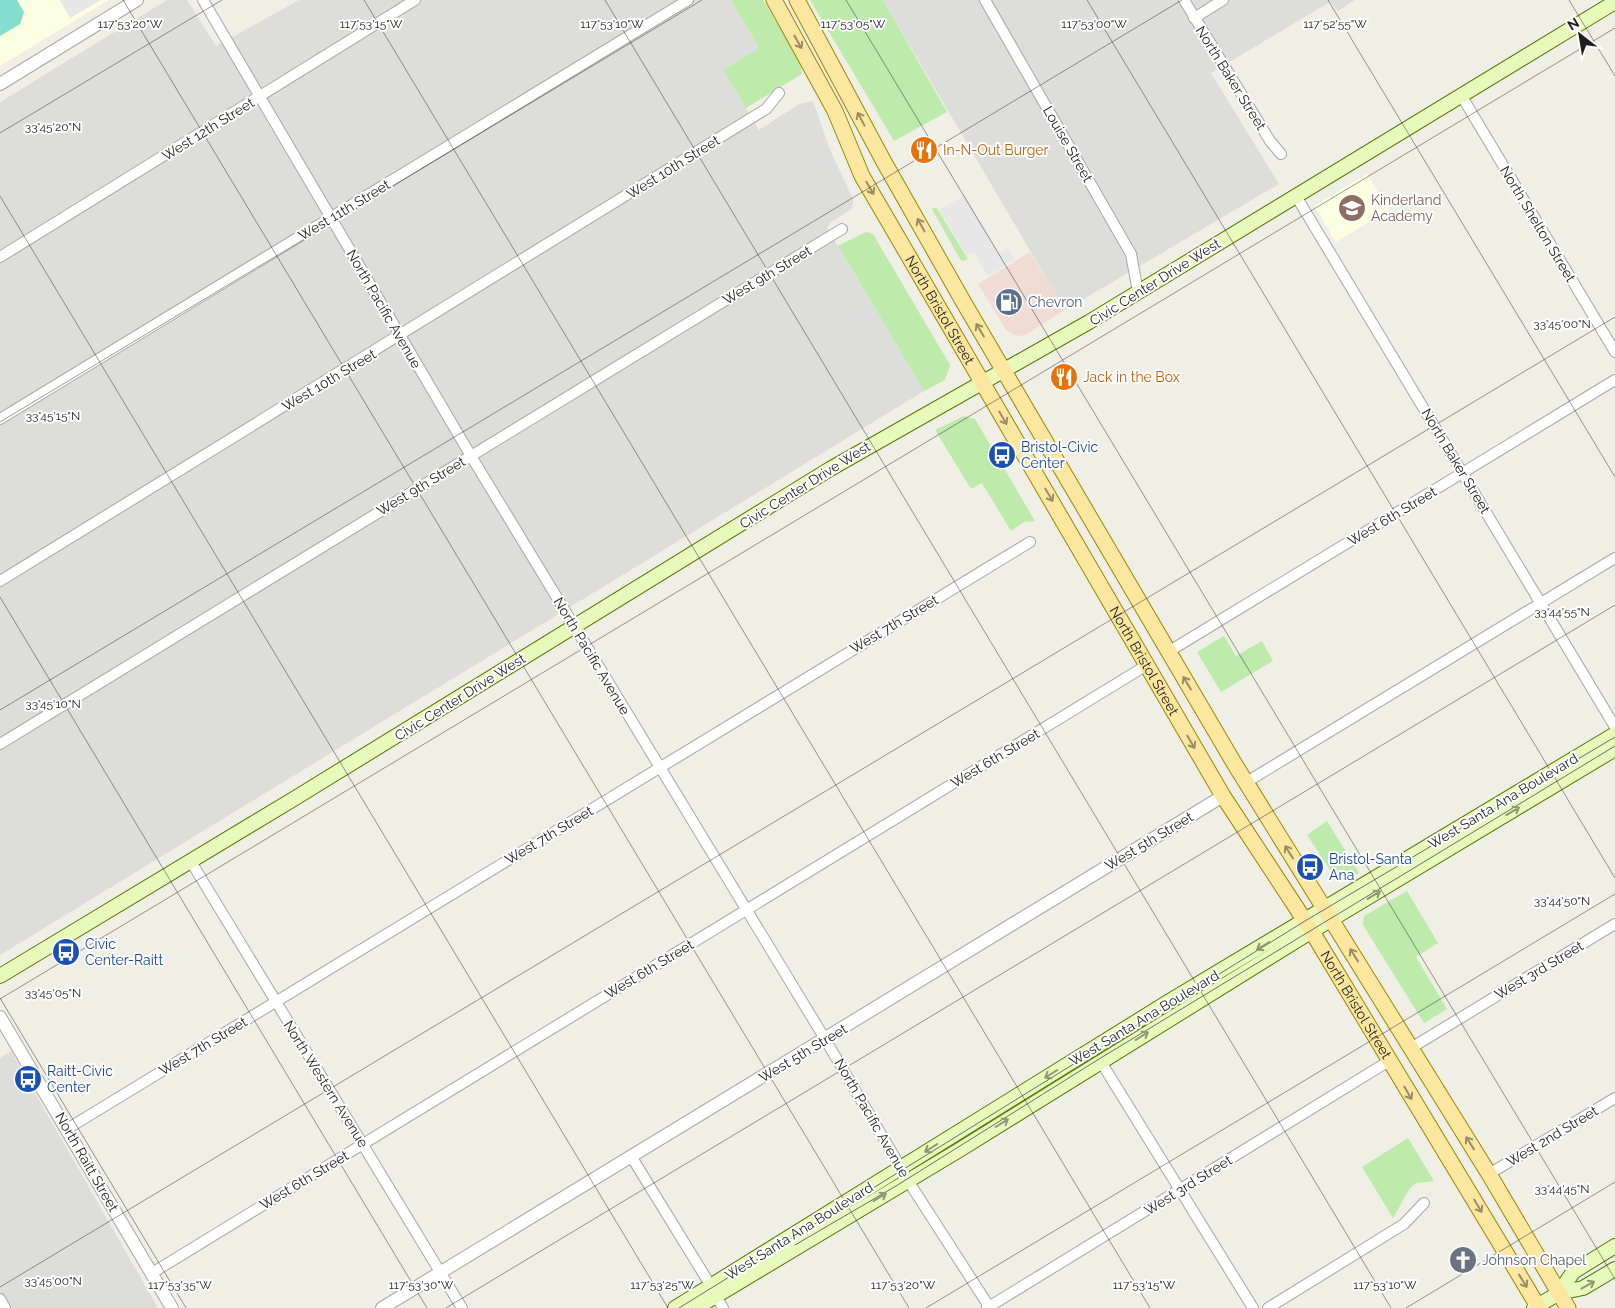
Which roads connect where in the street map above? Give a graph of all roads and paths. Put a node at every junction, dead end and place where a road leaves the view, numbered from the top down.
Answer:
1 (137, 0) edge
2 (203, 0) edge
3 (415, 0) edge
4 (688, 0) edge
5 (774, 0) edge
6 (797, 0) edge
7 (984, 0) edge
8 (1184, 0) edge
9 (1223, 0) edge
10 (1615, 2) edge
11 (1194, 18) junction
12 (0, 84) edge
13 (779, 93) dead end
14 (1461, 95) junction
15 (261, 97) junction
16 (1281, 154) dead end
17 (1296, 196) junction
18 (331, 219) junction
19 (842, 229) dead end
20 (0, 257) edge
21 (1138, 292) junction
22 (400, 336) junction
23 (1615, 352) edge
24 (1005, 372) junction
25 (1615, 380) edge
26 (983, 384) junction
27 (0, 419) edge
28 (471, 456) junction
29 (1463, 472) junction
30 (1030, 542) dead end
31 (1615, 558) edge
32 (0, 581) edge
33 (1540, 604) junction
34 (574, 626) junction
35 (1168, 652) junction
36 (1147, 665) junction
37 (1615, 727) edge
38 (1615, 734) edge
39 (0, 744) edge
40 (1615, 749) edge
41 (660, 768) junction
42 (1245, 783) junction
43 (1223, 796) junction
44 (190, 860) junction
45 (747, 910) junction
46 (1328, 914) junction
47 (1615, 924) edge
48 (1308, 926) junction
49 (0, 976) edge
50 (276, 1002) junction
51 (0, 1017) edge
52 (825, 1039) junction
53 (1411, 1048) junction
54 (1390, 1061) junction
55 (1100, 1062) junction
56 (1615, 1098) edge
57 (67, 1129) junction
58 (363, 1144) junction
59 (632, 1156) junction
60 (901, 1168) junction
61 (1489, 1174) junction
62 (908, 1180) junction
63 (1180, 1190) junction
64 (1424, 1203) dead end
65 (1615, 1246) edge
66 (1615, 1269) edge
67 (440, 1272) junction
68 (152, 1273) junction
69 (1559, 1293) junction
70 (717, 1297) edge
71 (0, 1299) edge
72 (1537, 1307) edge
73 (5, 1308) edge
74 (172, 1308) edge
75 (382, 1308) edge
76 (462, 1308) edge
77 (675, 1308) edge
78 (696, 1308) edge
79 (989, 1308) edge
80 (1252, 1308) edge
81 (1268, 1308) edge
82 (1568, 1308) edge

1 - 12 street
2 - 15 street, North Pacific Avenue
3 - 15 street, West 12th Street
4 - 18 street, West 11th Street
5 -> 26 main road, North Bristol Street
24 -> 6 main road, North Bristol Street
7 - 21 street, Louise Street
8 - 11 street, North Baker Street
9 - 11 street
10 - 14 main road, Civic Center Drive West
11 - 16 street, North Baker Street
13 - 22 street, West 10th Street
14 - 17 main road, Civic Center Drive West
14 - 23 street, North Shelton Street
15 - 18 street, North Pacific Avenue
15 - 20 street, West 12th Street
17 - 21 main road, Civic Center Drive West
17 - 29 street, North Baker Street
18 - 22 street, North Pacific Avenue
18 - 27 street, West 11th Street
19 - 28 street, West 9th Street
21 - 24 main road, Civic Center Drive West
22 - 28 street, North Pacific Avenue
22 - 32 street, West 10th Street
24 - 26 main road, Civic Center Drive West
24 - 35 main road, North Bristol Street
25 - 29 street, West 6th Street
26 - 34 main road, Civic Center Drive West
26 -> 36 main road, North Bristol Street
28 - 34 street, North Pacific Avenue
28 - 39 street, West 9th Street
29 - 33 street, North Baker Street
29 - 35 street, West 6th Street
30 - 41 street, West 7th Street
31 - 33 street
33 - 37 street, North Baker Street
33 - 42 street
34 - 41 street, North Pacific Avenue
34 - 44 main road, Civic Center Drive West
42 -> 35 main road, North Bristol Street
36 -> 43 main road, North Bristol Street
36 - 45 street, West 6th Street
38 - 46 main road, West Santa Ana Boulevard
46 -> 40 main road, West Santa Ana Boulevard
41 - 45 street, North Pacific Avenue
41 - 50 street, West 7th Street
46 -> 42 main road, North Bristol Street
43 - 48 main road, North Bristol Street
43 - 52 street, West 5th Street
44 - 49 main road, Civic Center Drive West
44 - 50 street, North Western Avenue
45 - 52 street, North Pacific Avenue
45 - 58 street, West 6th Street
46 - 48 main road, West Santa Ana Boulevard
53 -> 46 main road, North Bristol Street
47 - 53 street, West 3rd Street
48 - 54 main road, North Bristol Street
55 -> 48 main road, West Santa Ana Boulevard
48 -> 60 main road, West Santa Ana Boulevard
50 - 57 street, West 7th Street
50 - 58 street, North Western Avenue
51 - 57 street, North Raitt Street
52 - 59 street, West 5th Street
52 - 60 street, North Pacific Avenue
61 -> 53 main road, North Bristol Street
54 - 63 street, West 3rd Street
54 -> 72 main road, North Bristol Street
62 -> 55 main road, West Santa Ana Boulevard
55 - 63 street
56 - 61 street, West 2nd Street
57 - 68 street, North Raitt Street
58 - 67 street, North Western Avenue
58 - 68 street, West 6th Street
59 - 67 street, West 5th Street
59 - 70 street
60 - 62 street, North Pacific Avenue
60 - 70 main road, West Santa Ana Boulevard
61 - 69 main road, North Bristol Street
70 -> 62 main road, West Santa Ana Boulevard
62 - 79 street, North Pacific Avenue
63 - 79 street, West 3rd Street
63 - 80 street
64 - 81 street
65 - 69 main road
69 -> 66 main road
67 - 75 street, West 5th Street
67 - 76 street, North Western Avenue
68 - 74 street, North Raitt Street
69 - 72 main road
69 - 82 main road, North Bristol Street
70 - 77 main road, West Santa Ana Boulevard
70 - 78 main road, West Santa Ana Boulevard
71 - 73 street

